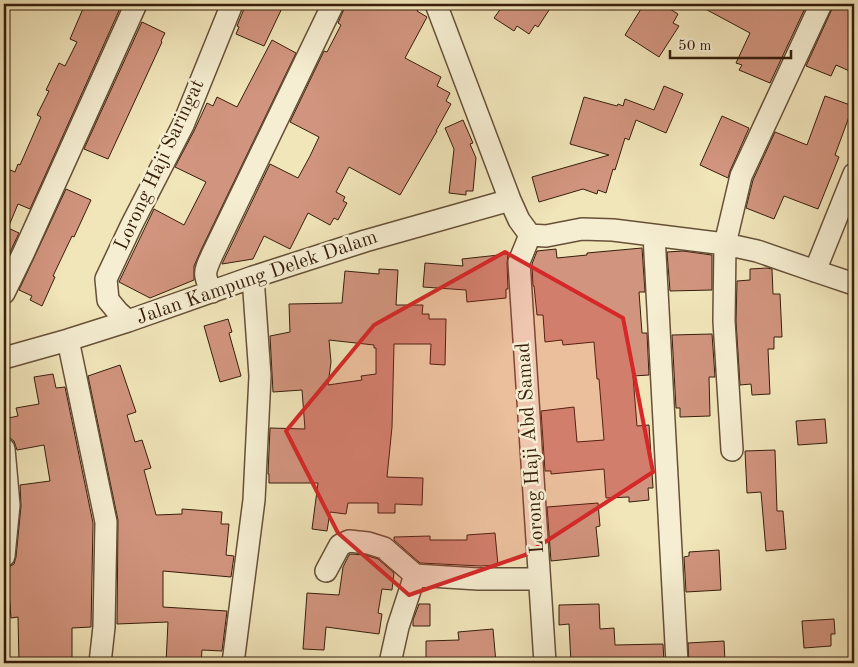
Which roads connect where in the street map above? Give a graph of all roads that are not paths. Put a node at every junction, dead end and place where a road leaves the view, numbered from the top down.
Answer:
1 (136, 4) edge
2 (232, 4) edge
3 (333, 4) edge
4 (436, 4) edge
5 (820, 4) edge
6 (854, 174) edge
7 (510, 200) junction
8 (530, 235) junction
9 (654, 235) junction
10 (726, 244) junction
11 (815, 271) junction
12 (253, 277) junction
13 (854, 284) edge
14 (212, 292) junction
15 (4, 293) edge
16 (128, 321) junction
17 (68, 340) junction
18 (4, 358) edge
19 (4, 449) edge
20 (732, 450) dead end
21 (4, 556) edge
22 (326, 571) dead end
23 (415, 575) junction
24 (539, 579) junction
25 (100, 663) edge
26 (233, 663) edge
27 (390, 663) edge
28 (545, 663) edge
29 (677, 663) edge

1 - 15 street
2 - 16 street, Lorong Haji Saringat
3 - 14 street
4 - 7 street
5 - 10 street
6 - 11 street
7 - 8 street
7 - 12 street, Jalan Kampung Delek Dalam
8 - 9 street
8 - 24 street, Lorong Haji Abd Samad
9 - 10 street
9 - 29 street
10 - 11 street
10 - 20 street
11 - 13 street
12 - 14 street, Jalan Kampung Delek Dalam
12 - 26 street
14 - 16 street, Jalan Kampung Delek Dalam
16 - 17 street, Jalan Kampung Delek Dalam
17 - 18 street, Jalan Kampung Delek Dalam
17 - 25 street
19 - 21 street
22 - 23 street
23 - 24 street
23 - 27 street
24 - 28 street, Lorong Haji Abd Samad

